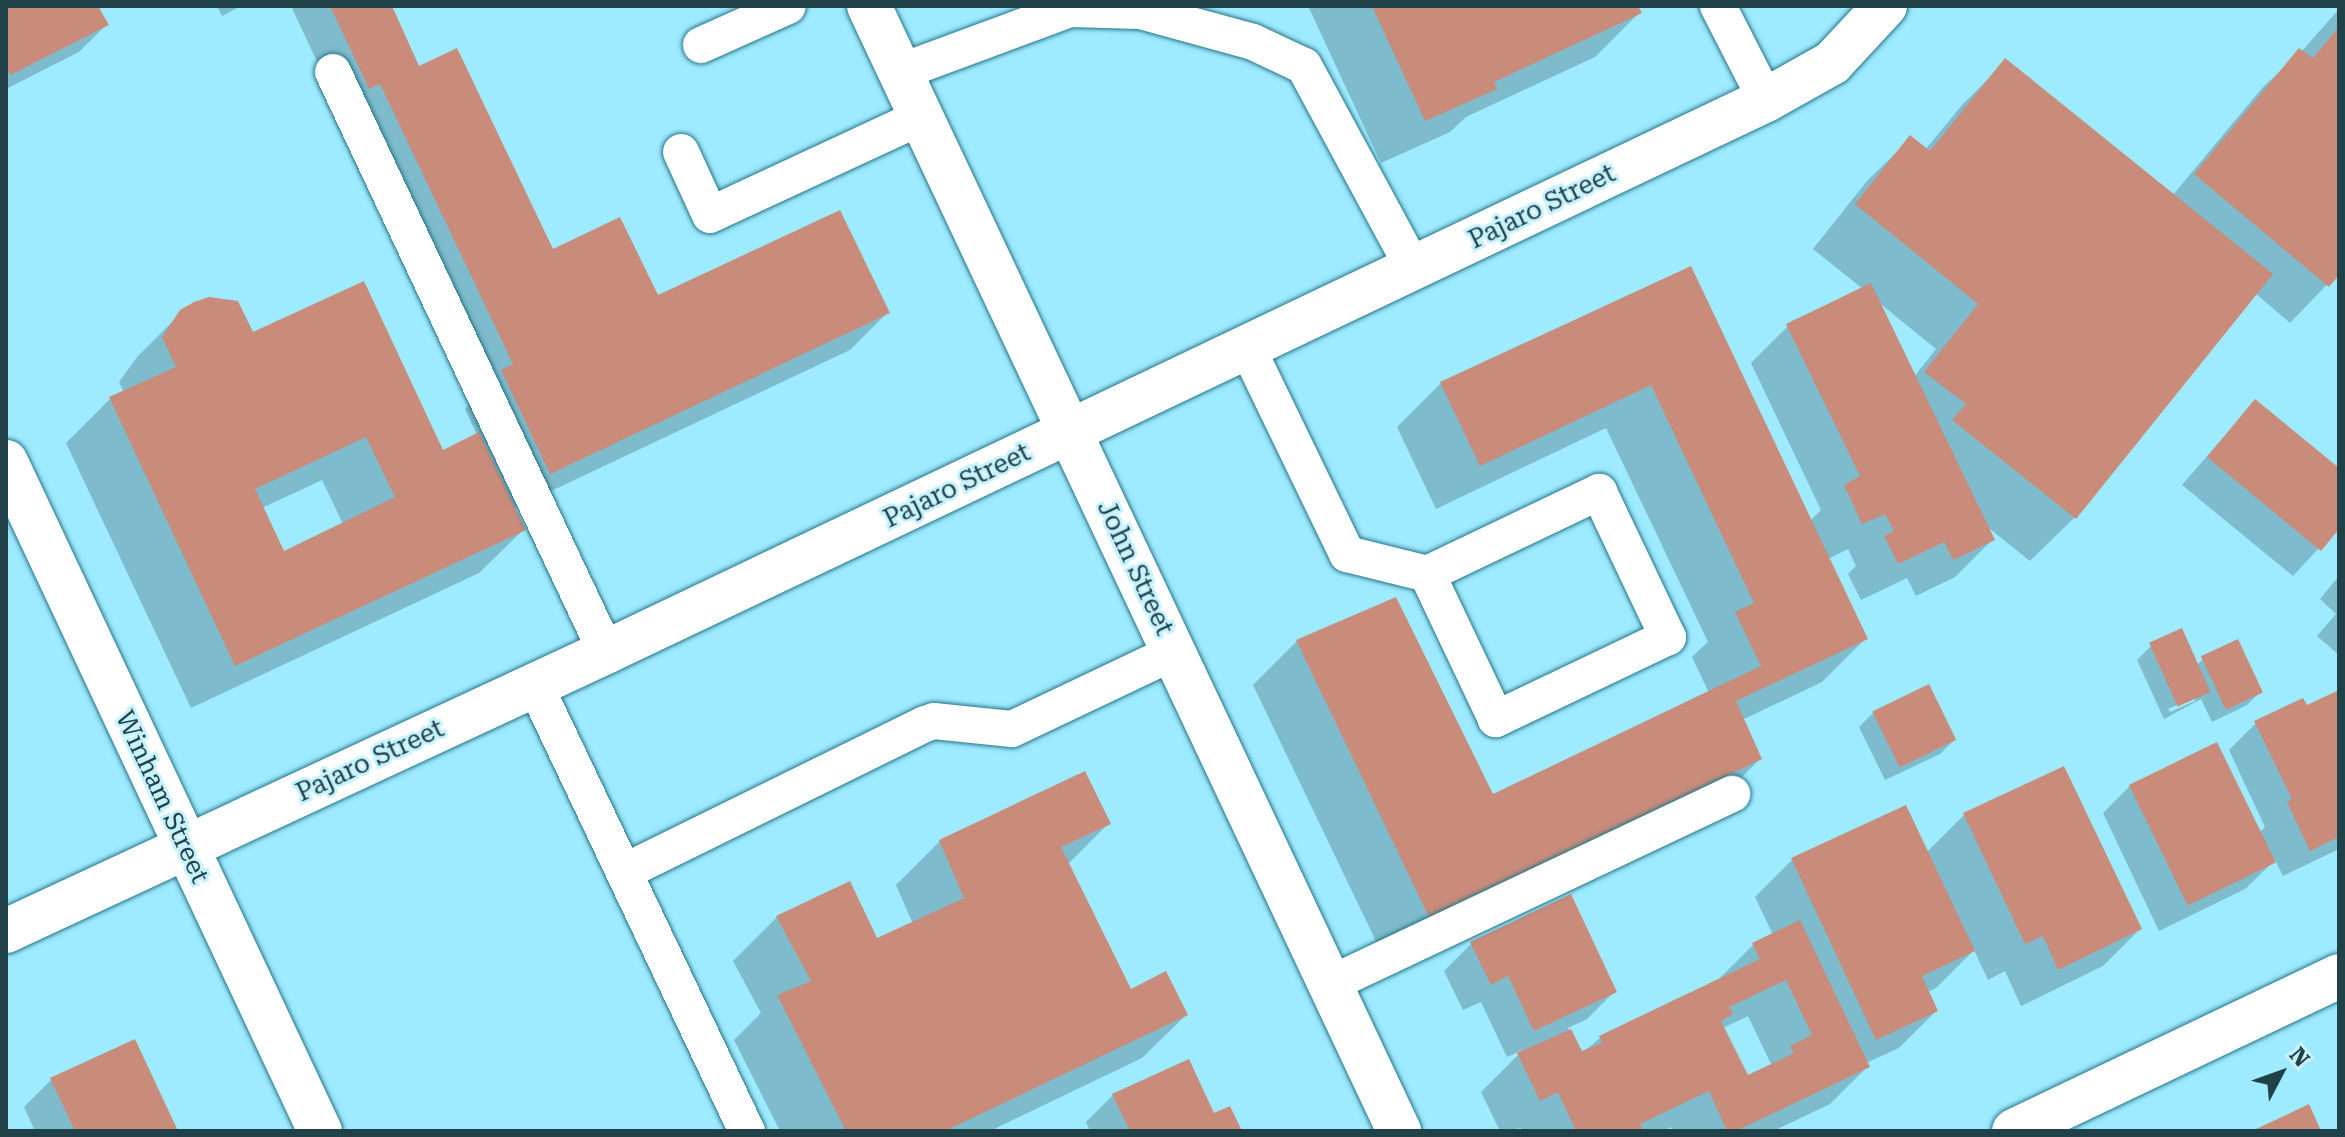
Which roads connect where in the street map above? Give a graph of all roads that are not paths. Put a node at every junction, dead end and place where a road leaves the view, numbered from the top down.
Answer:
1 (788, 6) edge
2 (869, 6) edge
3 (1718, 6) edge
4 (1885, 6) edge
5 (701, 45) dead end
6 (333, 72) dead end
7 (900, 72) junction
8 (1766, 100) junction
9 (921, 117) junction
10 (681, 152) dead end
11 (1413, 268) junction
12 (1247, 347) junction
13 (1071, 431) junction
14 (6, 462) edge
15 (1427, 574) junction
16 (606, 652) junction
17 (1174, 652) junction
18 (535, 685) junction
19 (1732, 794) dead end
20 (185, 847) junction
21 (624, 872) junction
22 (6, 931) edge
23 (2339, 976) edge
24 (1330, 984) junction
25 (1398, 1130) edge
26 (320, 1131) edge
27 (747, 1131) edge
28 (2014, 1131) edge

1 - 5 lane
2 - 7 street, John Street
3 - 8 lane
4 - 8 street, Pajaro Street
6 - 16 lane
7 - 9 street, John Street
7 - 11 lane
8 - 11 street, Pajaro Street
9 - 10 lane
9 - 13 street, John Street
11 - 12 street, Pajaro Street
12 - 13 street, Pajaro Street
12 - 15 lane
13 - 16 street, Pajaro Street
13 - 17 street, John Street
14 - 20 street, Winham Street
15 - 15 lane
16 - 18 street, Pajaro Street
17 - 21 lane
17 - 24 street, John Street
18 - 20 street, Pajaro Street
18 - 21 lane
19 - 24 lane
20 - 22 street, Pajaro Street
20 - 26 street, Winham Street
21 - 27 lane
23 - 28 street
24 - 25 street, John Street

